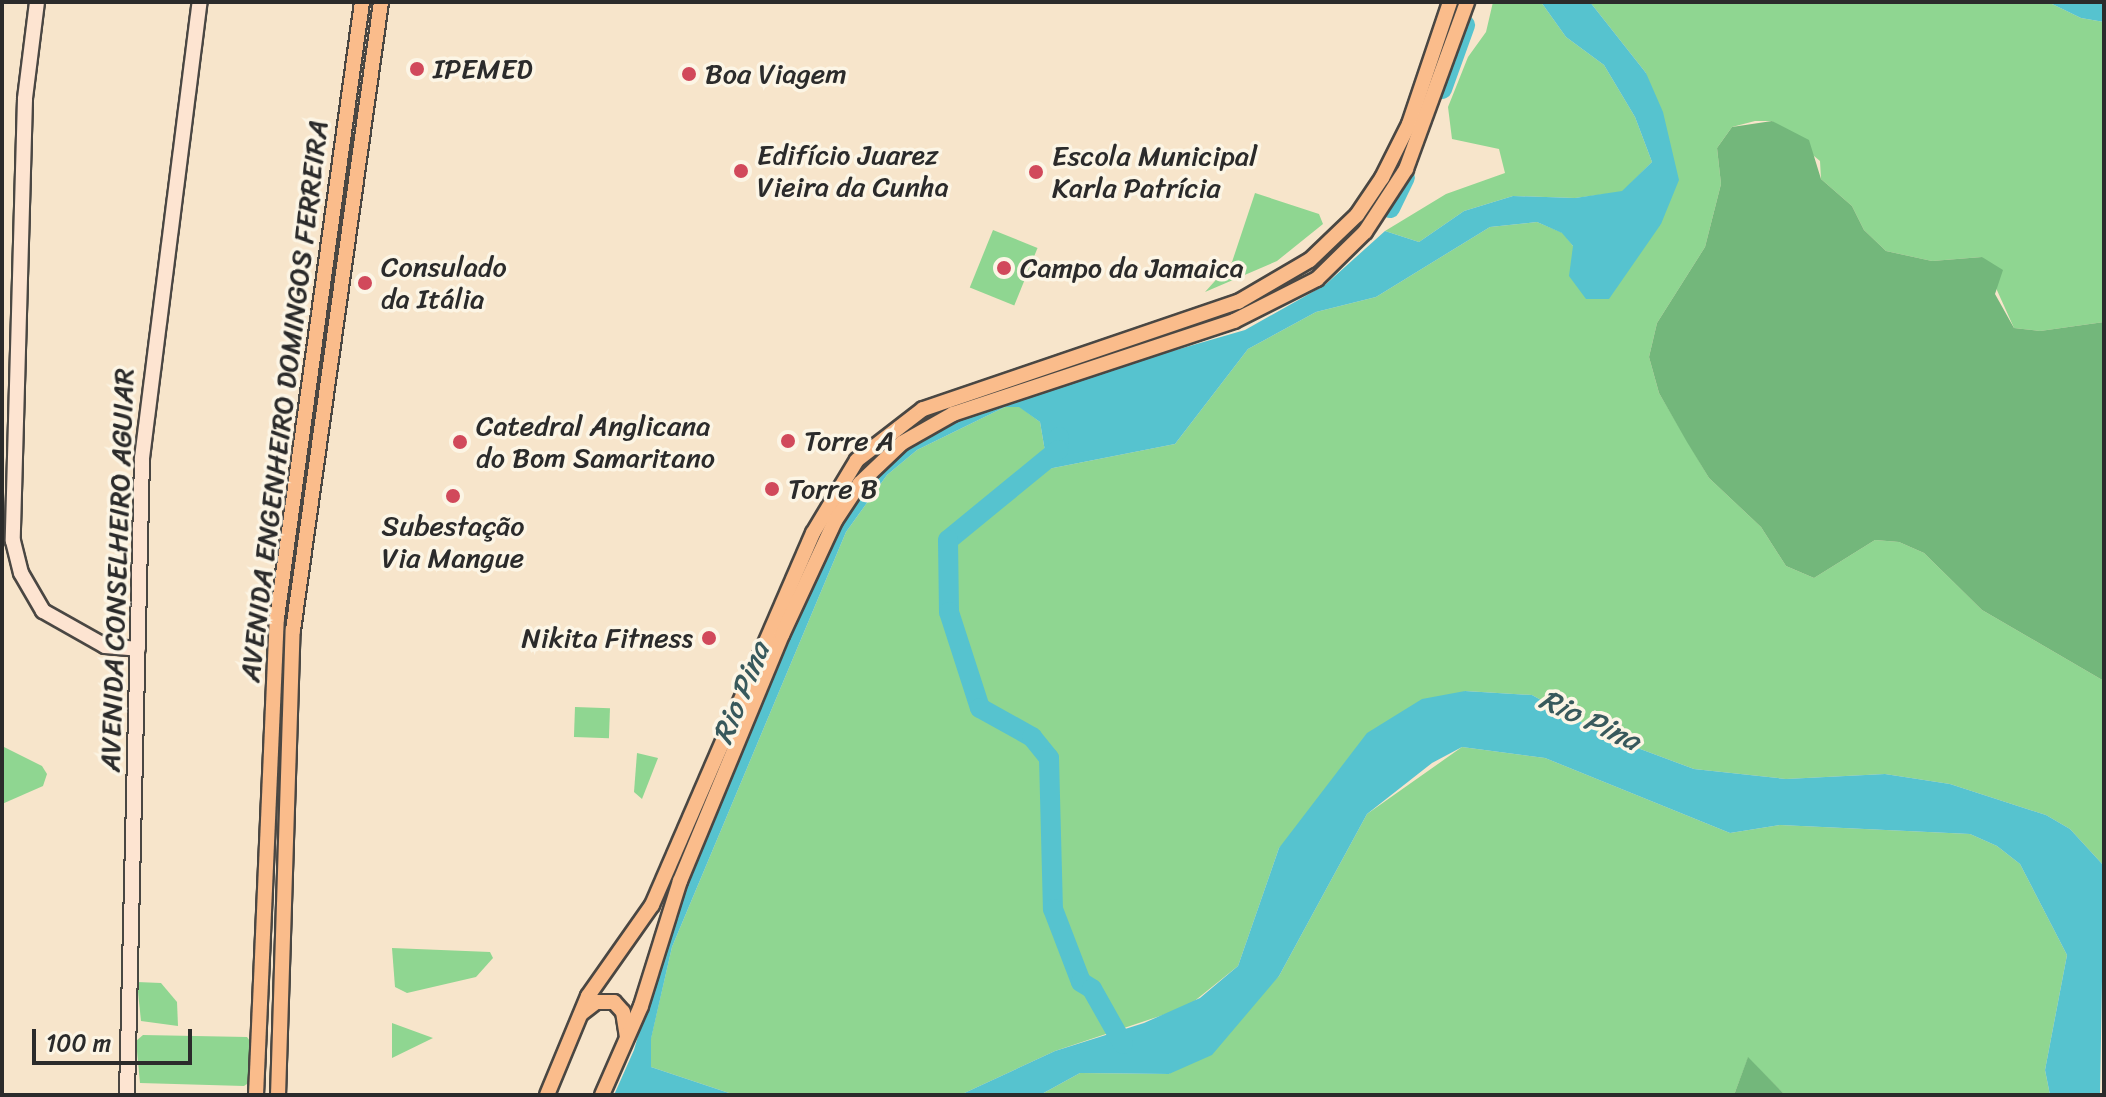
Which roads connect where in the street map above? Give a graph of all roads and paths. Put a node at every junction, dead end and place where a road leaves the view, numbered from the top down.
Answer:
1 (37, 2) edge
2 (200, 2) edge
3 (362, 2) edge
4 (381, 2) edge
5 (1450, 2) edge
6 (1467, 2) edge
7 (138, 649) junction
8 (578, 1016) junction
9 (627, 1037) junction
10 (127, 1095) edge
11 (256, 1095) edge
12 (278, 1095) edge
13 (547, 1095) edge
14 (602, 1095) edge

1 - 7 main road
2 - 7 main road, AVENIDA CONSELHEIRO AGUIAR
3 - 11 main road, AVENIDA ENGENHEIRO DOMINGOS FERREIRA
4 - 12 main road, AVENIDA ENGENHEIRO DOMINGOS FERREIRA
5 - 8 main road
6 - 9 main road
7 - 10 main road, AVENIDA CONSELHEIRO AGUIAR
8 - 9 main road
8 - 13 main road
9 - 14 main road

